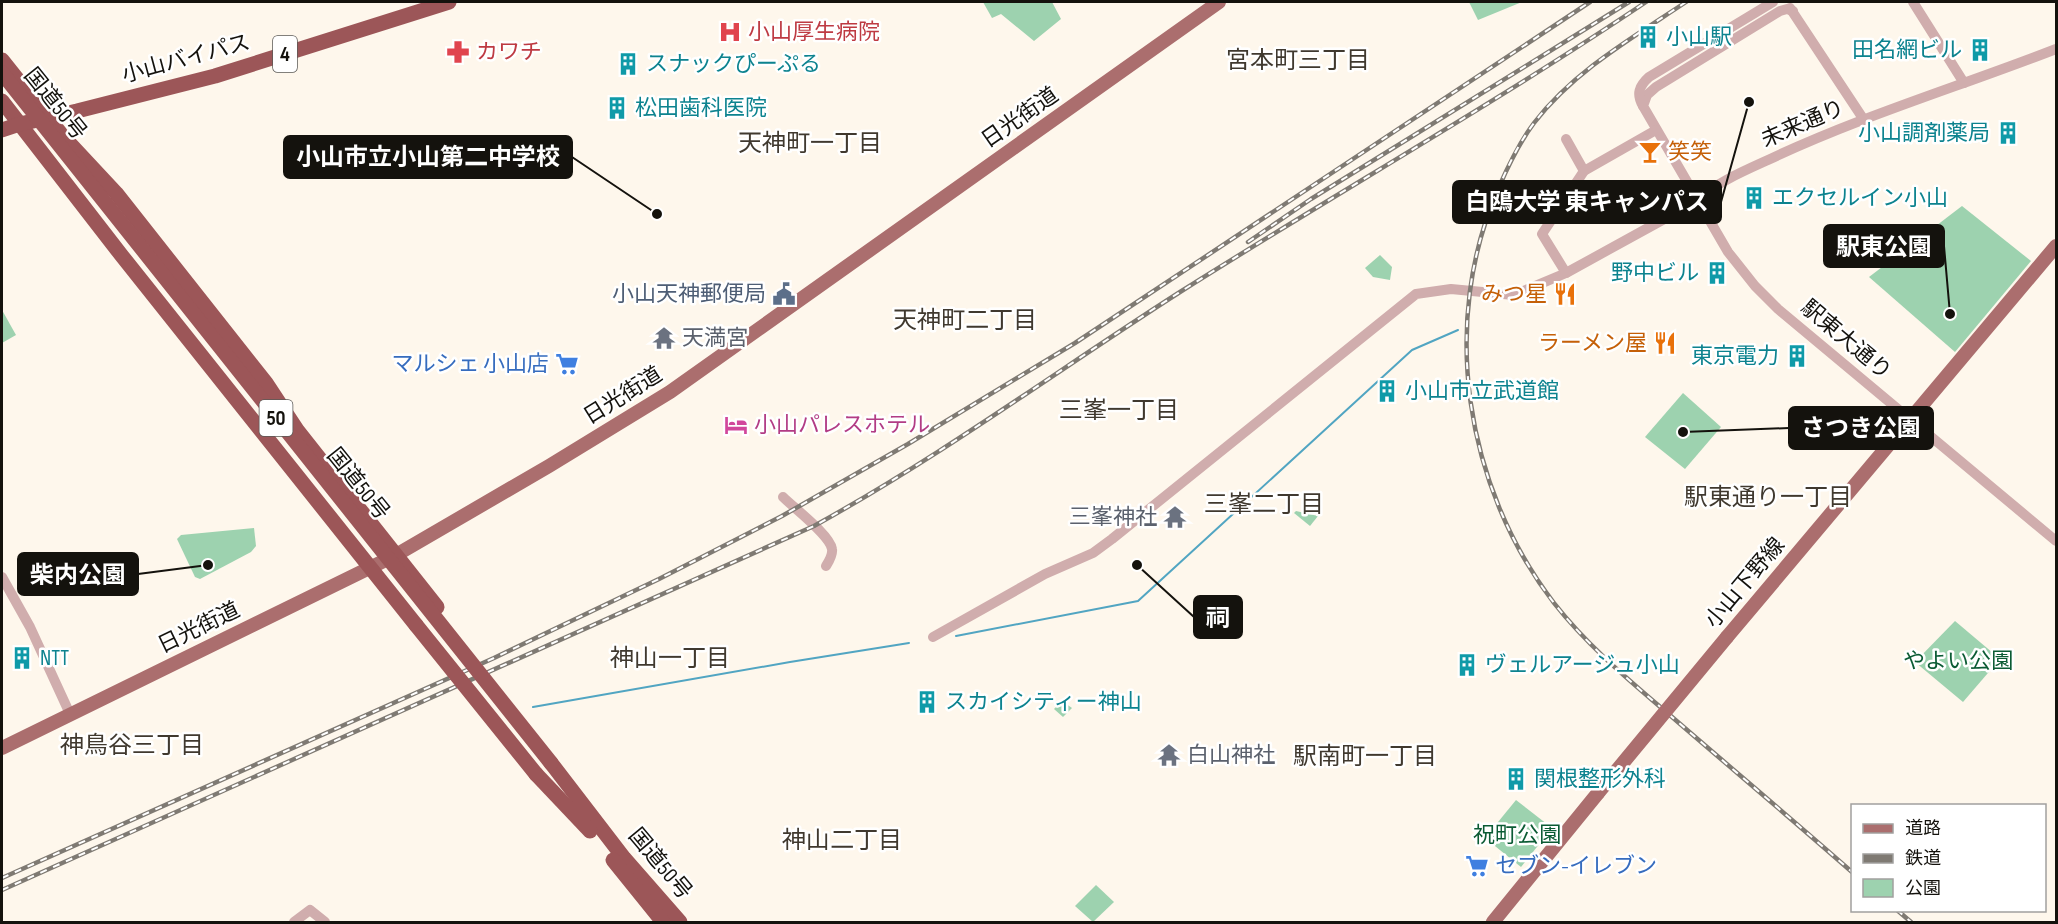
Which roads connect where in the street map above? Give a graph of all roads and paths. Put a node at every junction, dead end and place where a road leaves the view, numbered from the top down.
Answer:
1 (449, 2) edge
2 (1219, 2) edge
3 (1773, 2) edge
4 (1779, 2) edge
5 (1913, 2) edge
6 (1795, 6) edge
7 (2056, 49) edge
8 (2, 60) edge
9 (2, 73) edge
10 (1964, 83) junction
11 (2, 89) edge
12 (2, 101) edge
13 (1643, 106) junction
14 (48, 118) junction
15 (1864, 120) junction
16 (20, 123) junction
17 (2, 130) edge
18 (1656, 130) junction
19 (1566, 139) dead end
20 (1584, 171) junction
21 (1697, 201) junction
22 (2056, 246) edge
23 (1566, 273) junction
24 (1910, 419) junction
25 (783, 497) dead end
26 (2056, 541) edge
27 (396, 555) junction
28 (825, 566) dead end
29 (369, 567) junction
30 (2, 577) edge
31 (933, 637) dead end
32 (70, 714) junction
33 (2, 748) edge
34 (547, 766) junction
35 (666, 916) edge
36 (294, 922) edge
37 (325, 922) edge
38 (680, 922) edge
39 (1493, 922) edge

1 - 14 highway, 小山バイパス / 4
2 - 27 main road, 日光街道
3 - 13 street
4 - 6 street
5 - 10 street
6 - 13 street
6 - 15 street
7 - 10 street, 未来通り
8 - 14 highway
9 - 34 highway, 国道50号 / 50, bridge
10 - 15 street, 未来通り
11 - 34 highway, 国道50号 / 50
12 - 16 highway
13 - 18 street, 駅東大通り
14 - 16 highway, 小山バイパス / 4
14 - 27 highway
15 - 21 street, 未来通り
16 - 17 highway, 小山バイパス / 4
16 - 29 highway
18 - 20 street
18 - 21 street, 駅東大通り
19 - 20 street
20 - 23 street
21 - 23 street, 未来通り
21 - 24 street, 駅東大通り
22 - 24 main road, 小山下野線
23 - 31 street, 未来通り
24 - 26 street, 駅東大通り
24 - 39 main road, 小山下野線, bridge
25 - 28 street
27 - 29 main road, 日光街道
27 - 34 highway
29 - 32 main road, 日光街道
29 - 34 highway, bridge
30 - 32 street
32 - 33 main road, 日光街道
34 - 35 highway, 国道50号 / 50
34 - 35 highway, 国道50号 / 50
35 - 38 highway, 国道50号 / 50
36 - 37 street

